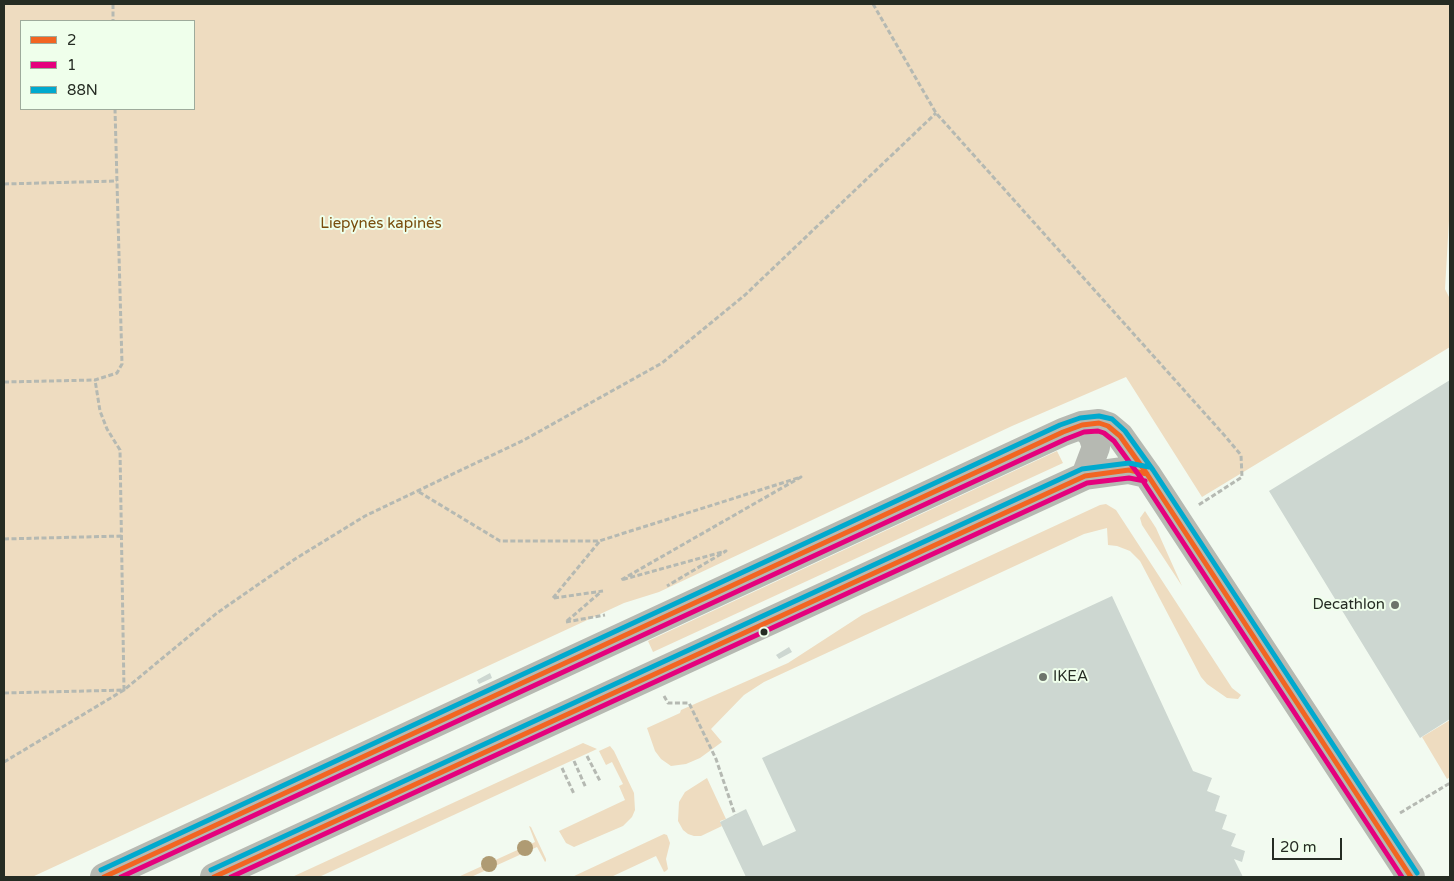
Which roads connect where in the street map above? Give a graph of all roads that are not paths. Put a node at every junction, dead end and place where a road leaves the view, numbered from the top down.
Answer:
1 (1082, 425) junction
2 (1147, 474) junction
3 (1085, 476) junction
4 (104, 877) edge
5 (214, 877) edge
6 (1411, 877) edge

1 - 2 main road
1 - 3 main road
1 - 4 main road
2 - 3 main road
2 - 6 main road
3 - 5 main road

